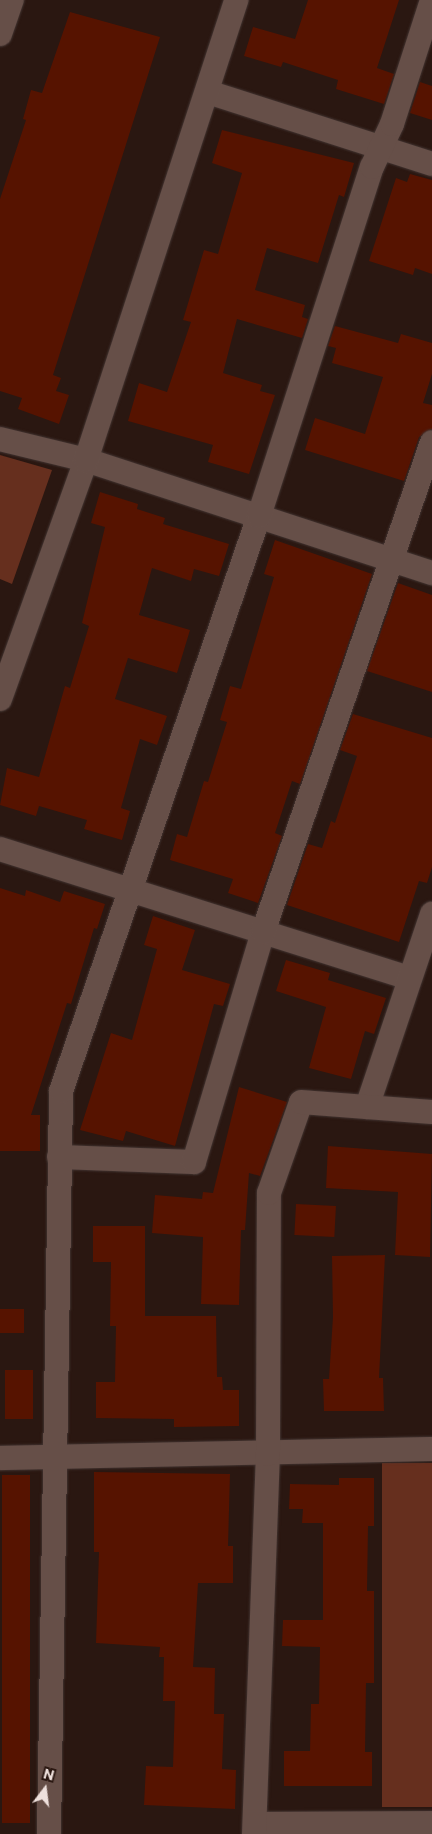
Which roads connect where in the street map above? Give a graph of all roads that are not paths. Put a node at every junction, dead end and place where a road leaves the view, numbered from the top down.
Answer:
1 (12, 0) edge
2 (236, 0) edge
3 (432, 0) edge
4 (0, 34) edge
5 (208, 92) junction
6 (381, 148) junction
7 (432, 164) edge
8 (0, 439) edge
9 (432, 442) edge
10 (86, 460) junction
11 (260, 516) junction
12 (393, 561) junction
13 (432, 573) edge
14 (0, 699) edge
15 (0, 849) edge
16 (129, 890) junction
17 (432, 914) edge
18 (263, 932) junction
19 (409, 978) junction
20 (367, 1107) junction
21 (432, 1112) edge
22 (59, 1157) junction
23 (432, 1449) edge
24 (268, 1454) junction
25 (58, 1457) junction
26 (0, 1458) edge
27 (432, 1823) edge
28 (254, 1829) edge
29 (50, 1834) edge

1 - 4 street
2 - 5 street
3 - 6 street
5 - 6 street
5 - 10 street
6 - 7 street
6 - 11 street
8 - 10 street
9 - 12 street
10 - 11 street
10 - 14 street
11 - 12 street
11 - 16 street
12 - 13 street
12 - 18 street
15 - 16 street
16 - 18 street
16 - 22 street
17 - 19 street
18 - 19 street
18 - 22 street
19 - 20 street
20 - 21 street
20 - 24 street
22 - 25 street
23 - 24 street
24 - 25 street
24 - 28 street
25 - 26 street
25 - 29 street
27 - 28 street

